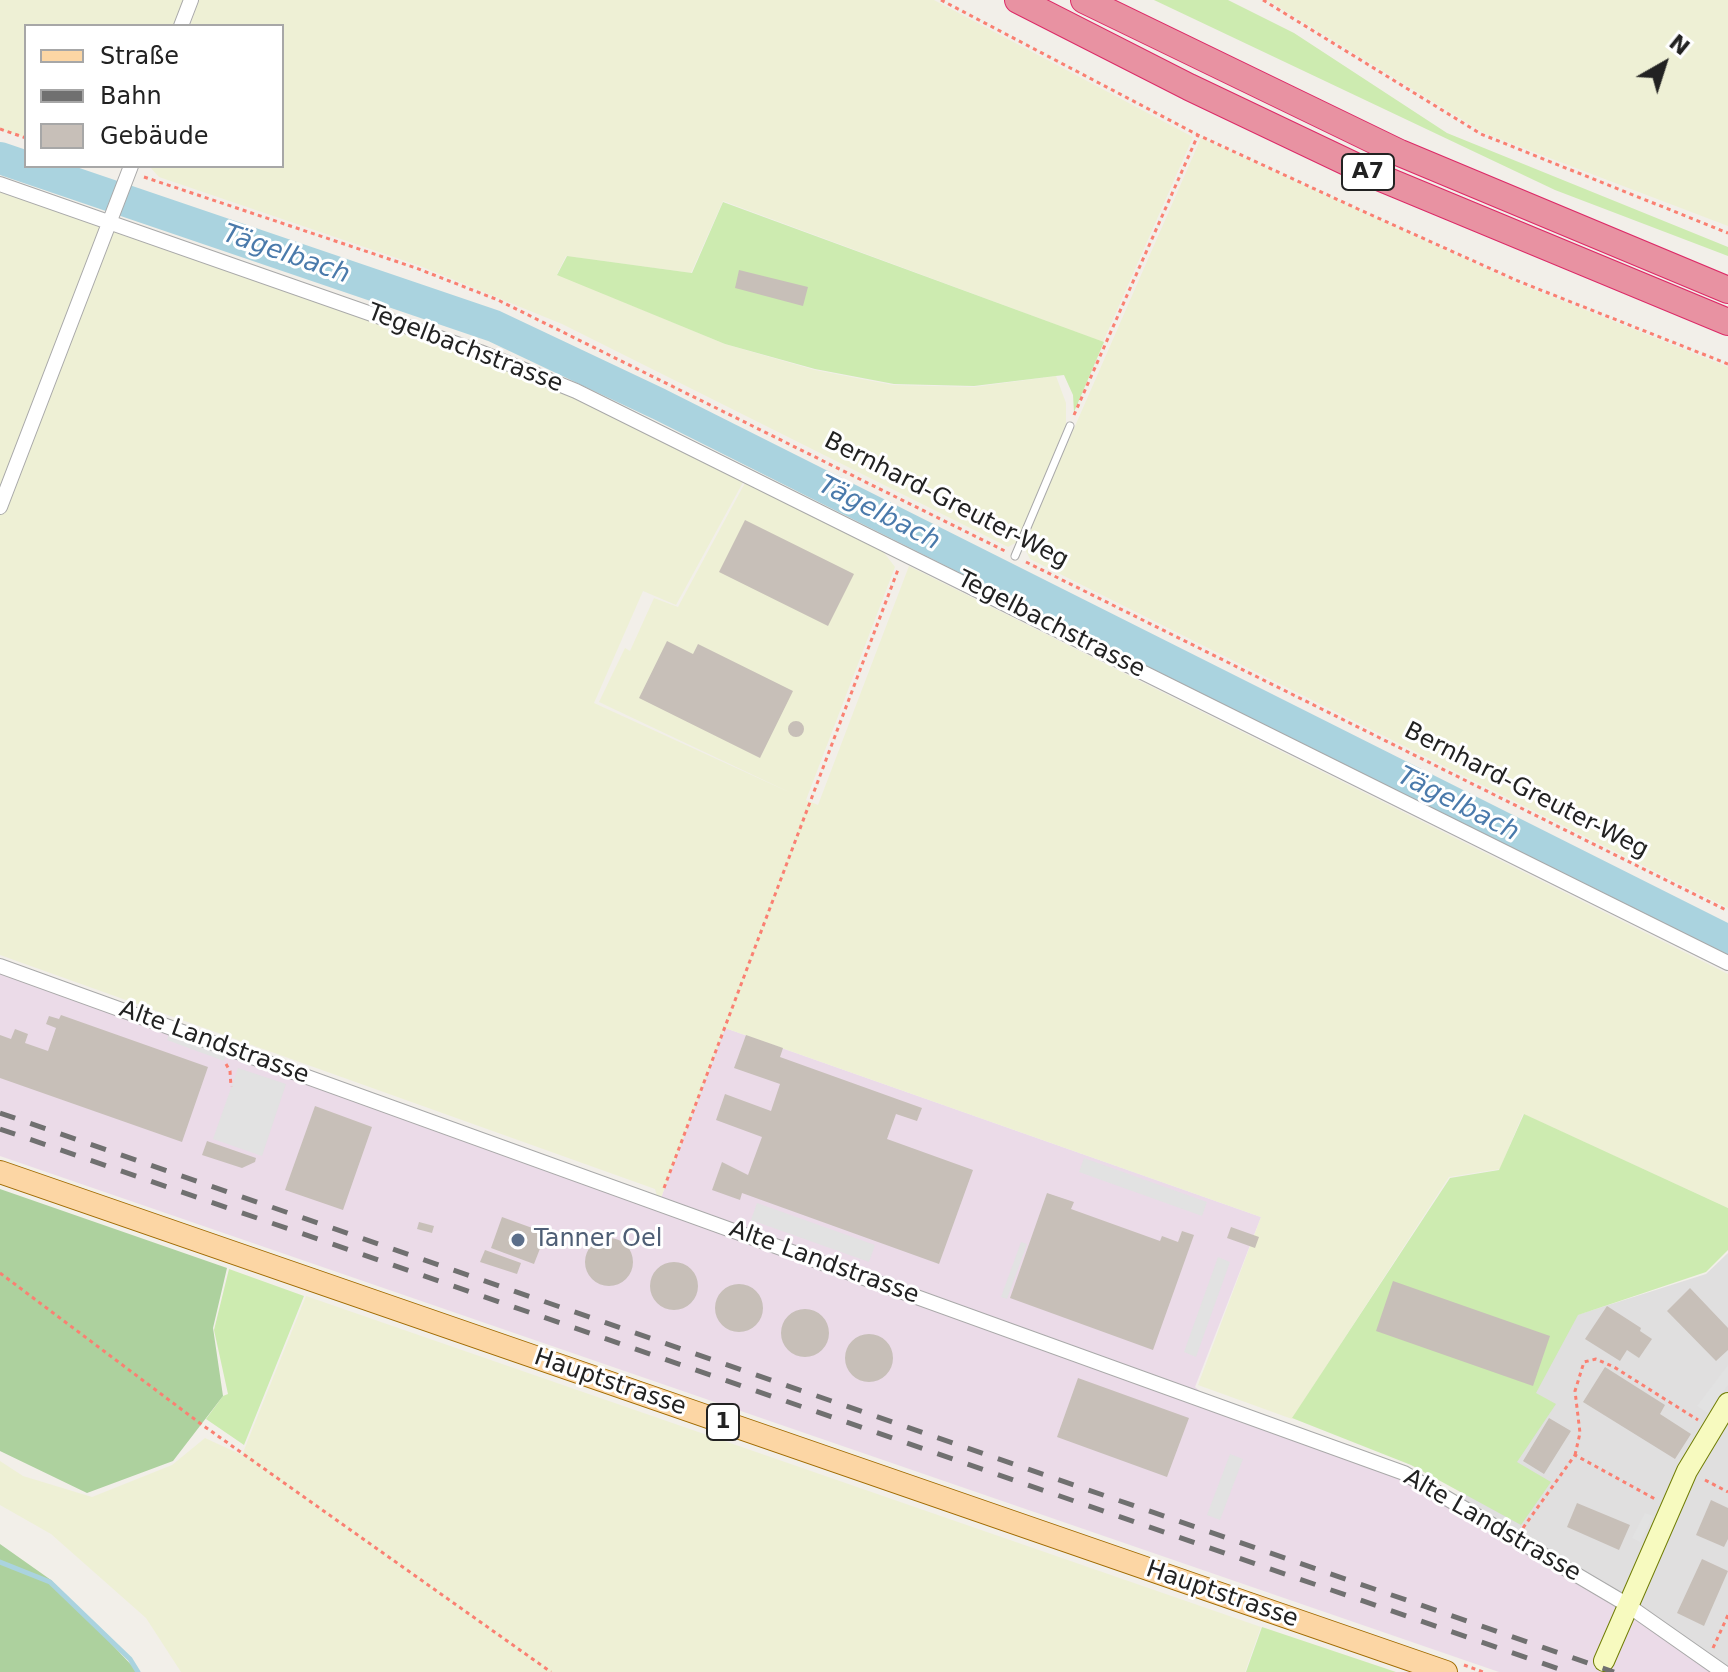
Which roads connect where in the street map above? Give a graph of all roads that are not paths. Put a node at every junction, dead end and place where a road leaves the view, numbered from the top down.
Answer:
1 (191, 0) edge
2 (1018, 0) edge
3 (1084, 0) edge
4 (182, 24) edge
5 (128, 174) edge
6 (0, 184) edge
7 (112, 216) junction
8 (1728, 290) edge
9 (1728, 322) edge
10 (1070, 426) road end
11 (0, 507) edge
12 (1015, 556) road end
13 (1728, 963) edge
14 (0, 966) edge
15 (0, 1172) edge
16 (1728, 1403) edge
17 (1626, 1604) junction
18 (1604, 1661) dead end
19 (1446, 1672) edge
20 (1723, 1672) edge

1 - 4 street
2 - 9 highway, A7
3 - 8 highway, A7
5 - 7 street
6 - 7 street, Tegelbachstrasse
7 - 11 street
7 - 13 street, Tegelbachstrasse
10 - 12 lane
14 - 17 street, Alte Landstrasse
15 - 19 main road, Hauptstrasse / 1
16 - 17 street
17 - 18 street
17 - 20 street, Alte Landstrasse

